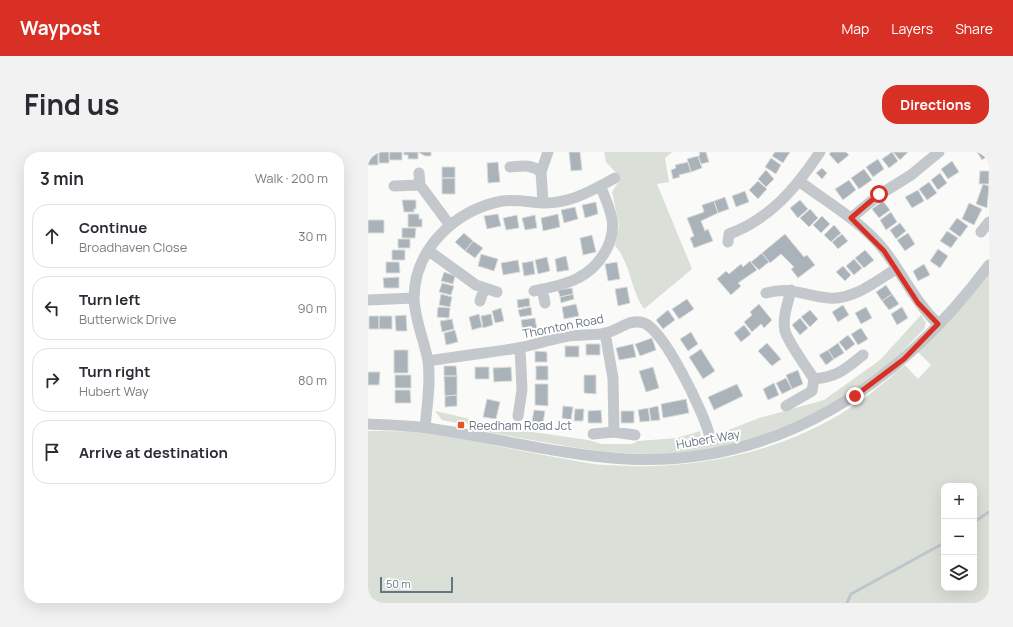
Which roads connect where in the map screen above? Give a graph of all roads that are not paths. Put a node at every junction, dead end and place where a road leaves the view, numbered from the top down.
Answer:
1 (548, 152) edge
2 (939, 152) edge
3 (818, 153) edge
4 (510, 167) dead end
5 (541, 172) junction
6 (419, 173) dead end
7 (615, 178) dead end
8 (799, 181) junction
9 (420, 185) junction
10 (394, 186) dead end
11 (600, 187) junction
12 (543, 203) junction
13 (851, 218) junction
14 (989, 222) edge
15 (449, 224) junction
16 (981, 232) dead end
17 (728, 242) dead end
18 (429, 251) junction
19 (989, 265) edge
20 (896, 269) junction
21 (484, 289) junction
22 (791, 290) junction
23 (497, 292) dead end
24 (766, 293) dead end
25 (414, 298) junction
26 (368, 300) edge
27 (480, 301) dead end
28 (545, 303) dead end
29 (938, 324) junction
30 (605, 334) junction
31 (520, 348) junction
32 (863, 355) dead end
33 (428, 361) junction
34 (814, 379) junction
35 (786, 406) dead end
36 (518, 416) dead end
37 (368, 424) edge
38 (425, 427) junction
39 (614, 432) junction
40 (593, 434) dead end
41 (709, 434) dead end
42 (635, 435) dead end

1 - 5 street
2 - 13 street
3 - 8 street
4 - 5 street
5 - 12 street
6 - 9 street
7 - 11 street
8 - 13 street
8 - 17 street
9 - 10 street
9 - 15 street
11 - 12 street
11 - 28 street
12 - 15 street
13 - 20 street
14 - 16 street
15 - 18 street
18 - 21 street
18 - 25 street
19 - 29 street, Hubert Way
20 - 22 street
20 - 29 street
21 - 23 street
21 - 27 street
22 - 24 street
22 - 34 street
25 - 26 street
25 - 33 street
29 - 38 street, Hubert Way
30 - 31 street, Thornton Road
30 - 39 street
30 - 41 street, Thornton Road
31 - 33 street, Thornton Road
31 - 36 street
32 - 34 street
33 - 38 street
34 - 35 street
37 - 38 street, Hubert Way
39 - 40 street
39 - 42 street

